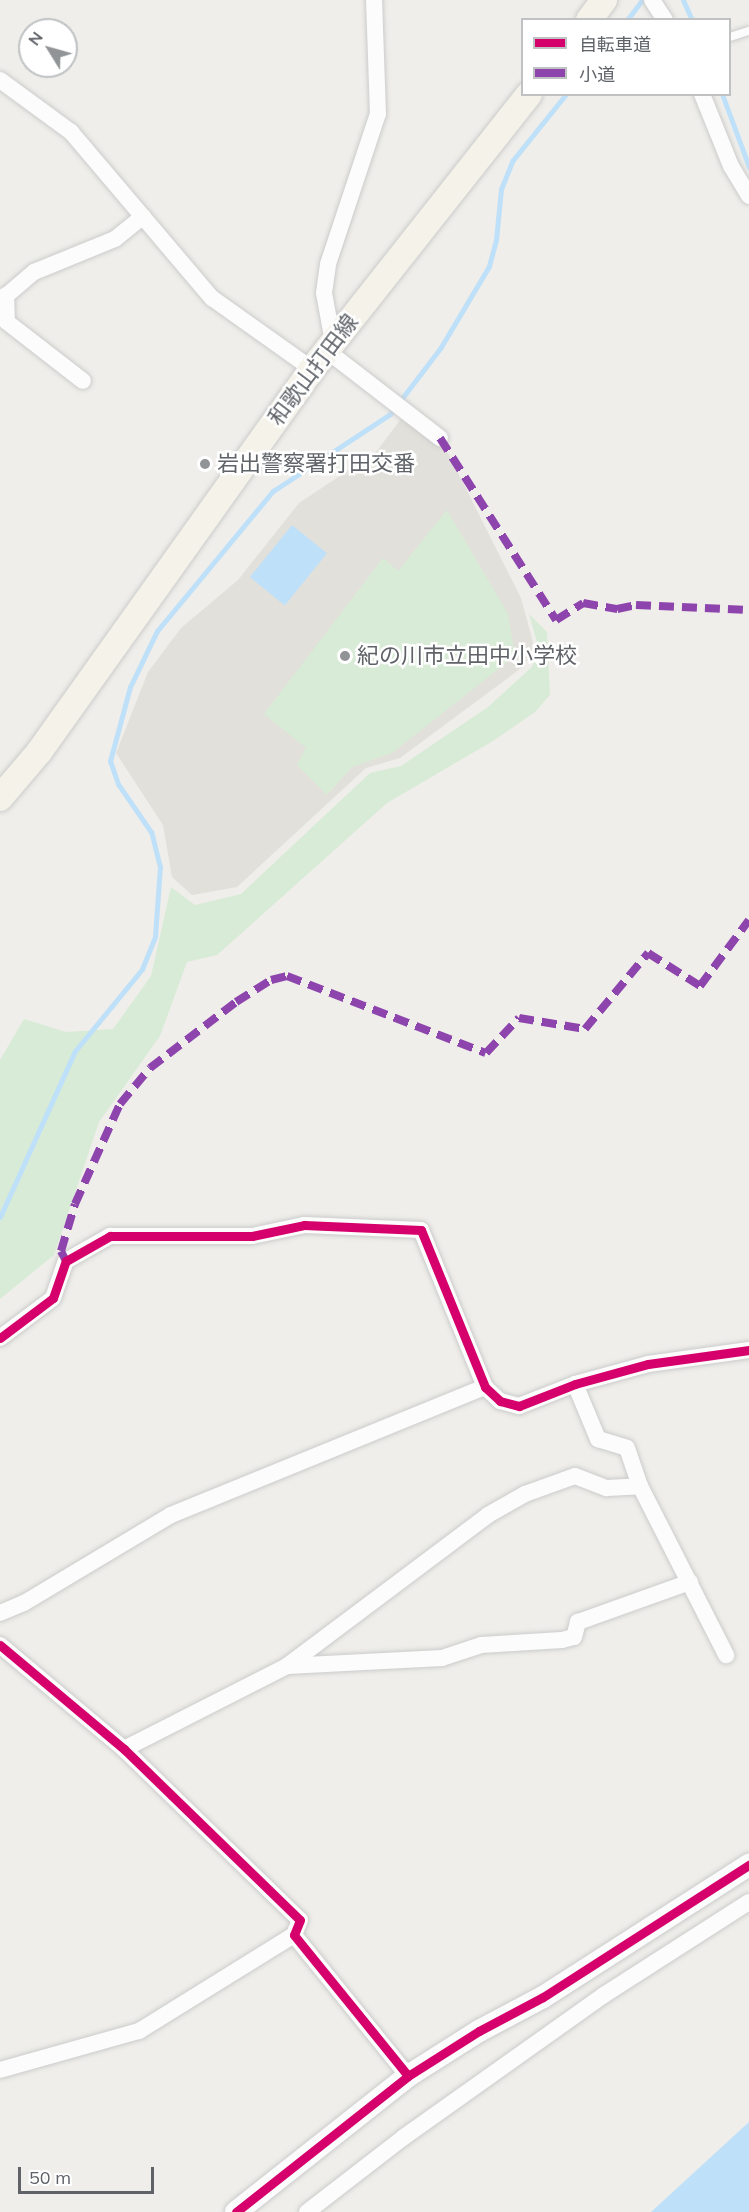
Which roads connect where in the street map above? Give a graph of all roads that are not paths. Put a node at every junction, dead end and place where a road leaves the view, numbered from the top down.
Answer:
1 (374, 0) edge
2 (604, 0) edge
3 (652, 0) edge
4 (590, 18) edge
5 (664, 18) edge
6 (749, 31) edge
7 (731, 36) edge
8 (0, 80) edge
9 (527, 96) edge
10 (703, 96) edge
11 (749, 196) edge
12 (143, 216) junction
13 (3, 298) edge
14 (323, 354) junction
15 (82, 381) dead end
16 (440, 438) dead end
17 (0, 798) edge
18 (0, 1338) edge
19 (749, 1350) edge
20 (575, 1384) junction
21 (484, 1387) junction
22 (640, 1486) junction
23 (690, 1582) junction
24 (0, 1613) edge
25 (0, 1645) edge
26 (726, 1655) dead end
27 (287, 1666) junction
28 (124, 1749) junction
29 (749, 1865) edge
30 (749, 1902) edge
31 (294, 1935) junction
32 (0, 2070) edge
33 (408, 2076) junction
34 (236, 2212) edge
35 (307, 2212) edge

1 - 14 street
2 - 4 main road
3 - 5 street
6 - 7 lane
8 - 12 street
9 - 14 main road, 和歌山打田線
10 - 11 street
12 - 13 street
12 - 14 street
13 - 15 street
14 - 16 street
14 - 17 main road, 和歌山打田線
18 - 21 street
19 - 20 street
20 - 21 street
20 - 22 street
21 - 24 street
22 - 23 street
22 - 27 street
23 - 26 street
23 - 27 street
25 - 28 street
27 - 28 street
28 - 31 street
29 - 33 street
30 - 35 street
31 - 32 street
31 - 33 street
33 - 34 street

